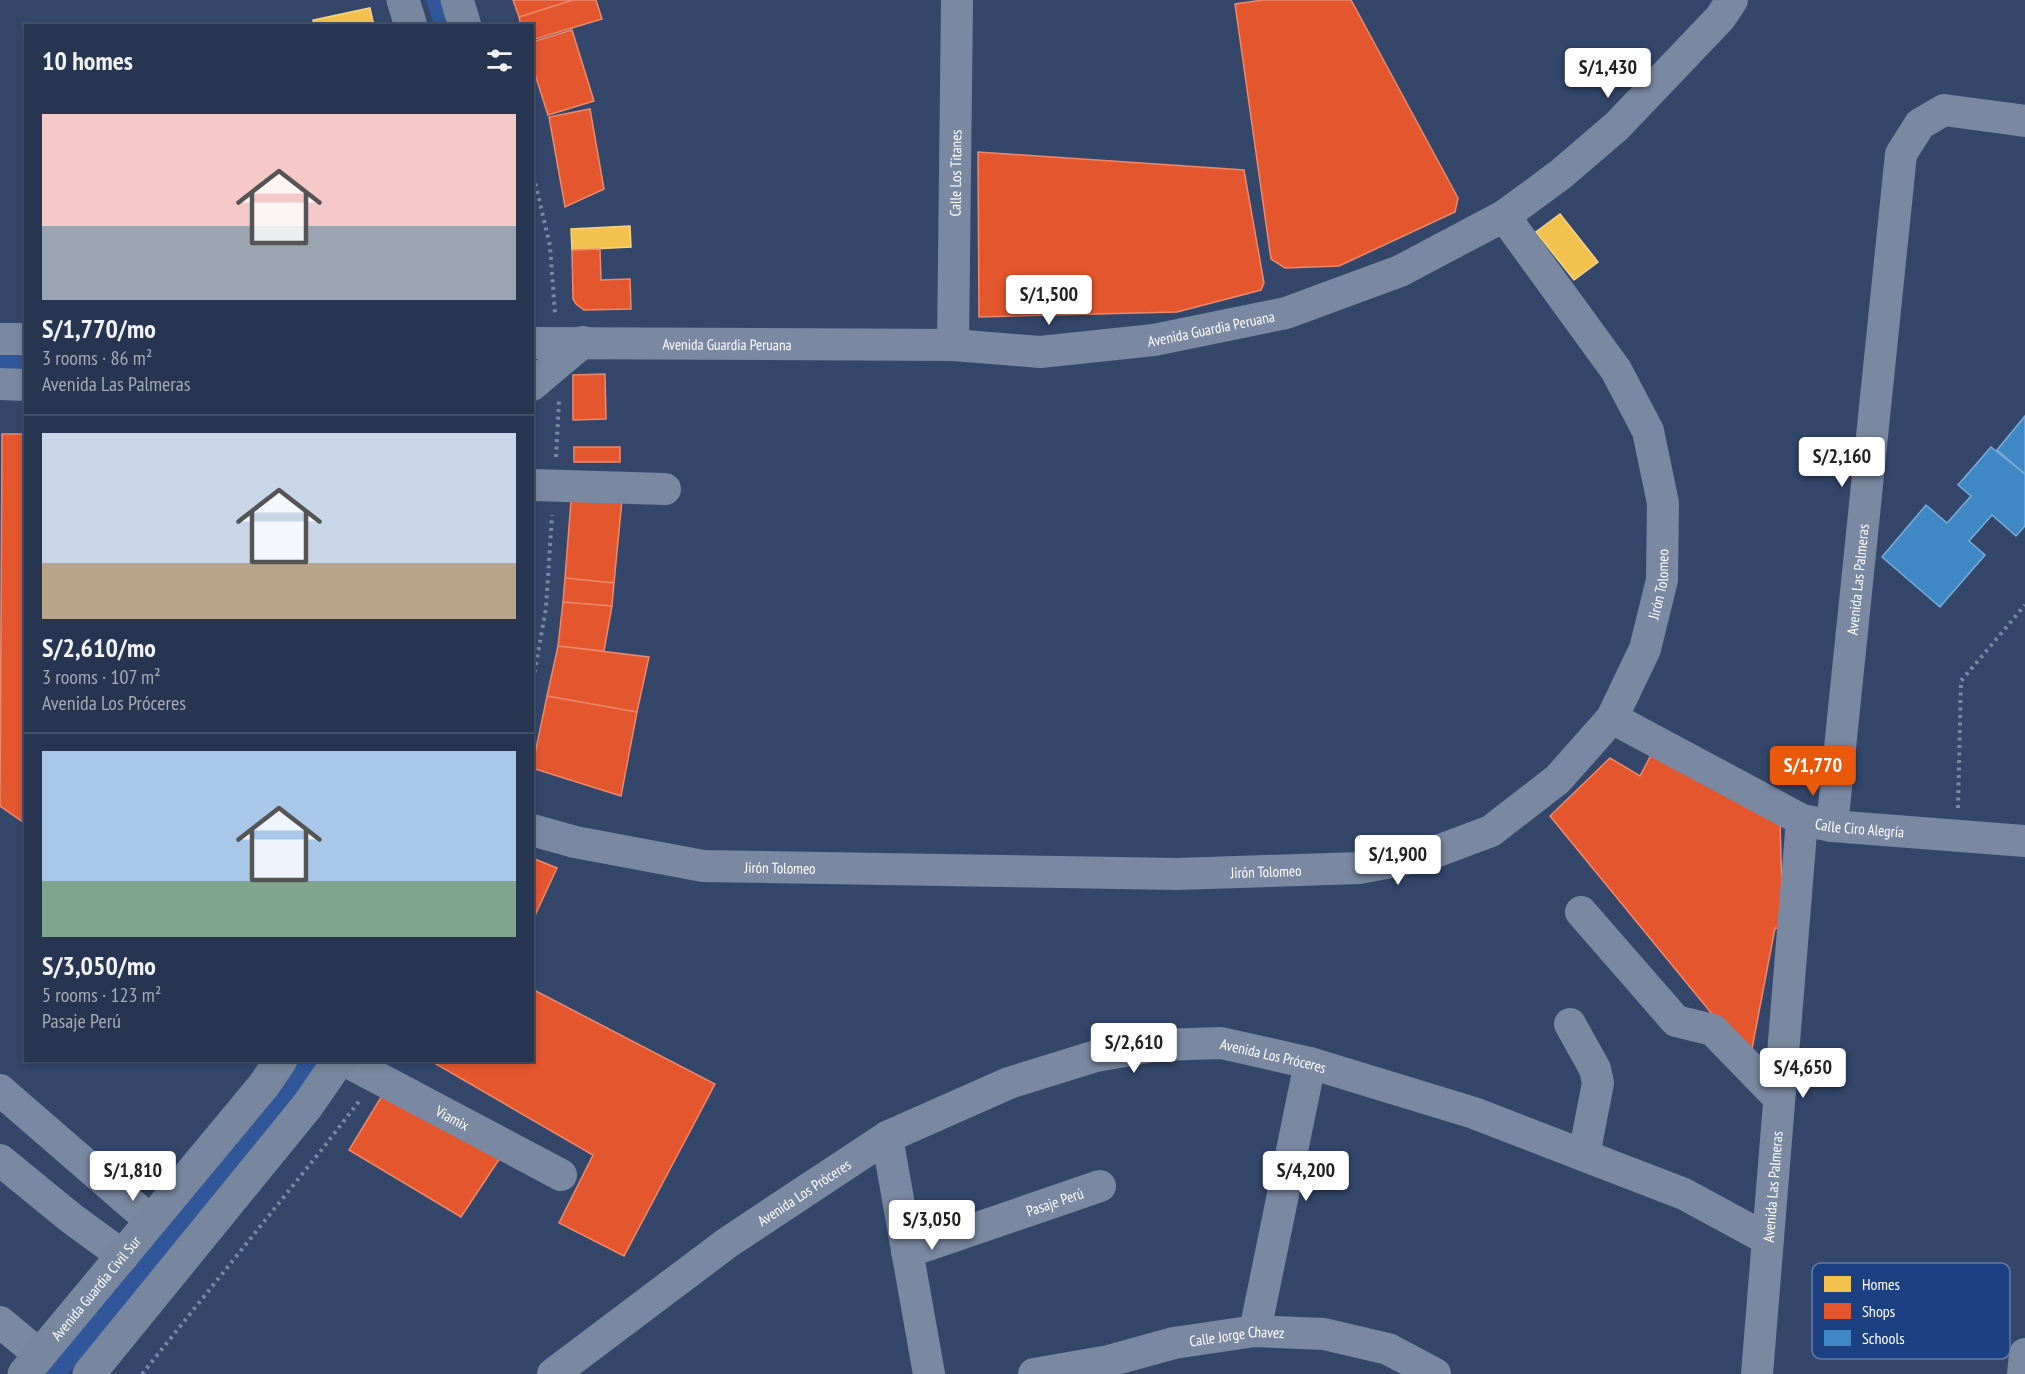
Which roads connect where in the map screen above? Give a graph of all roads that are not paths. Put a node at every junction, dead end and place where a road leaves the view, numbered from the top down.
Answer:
1 (403, 0) edge
2 (457, 0) edge
3 (957, 0) edge
4 (1732, 0) edge
5 (410, 24) edge
6 (464, 24) edge
7 (2025, 121) edge
8 (1504, 216) junction
9 (0, 339) edge
10 (24, 339) edge
11 (953, 345) junction
12 (557, 348) edge
13 (534, 382) edge
14 (0, 384) edge
15 (24, 385) edge
16 (543, 485) edge
17 (665, 489) dead end
18 (1612, 718) junction
19 (1802, 820) junction
20 (1832, 826) junction
21 (534, 831) edge
22 (2025, 841) edge
23 (1581, 912) dead end
24 (1570, 1024) dead end
25 (280, 1062) edge
26 (338, 1062) edge
27 (348, 1062) edge
28 (1310, 1063) junction
29 (0, 1090) edge
30 (1779, 1098) junction
31 (887, 1137) junction
32 (1584, 1155) junction
33 (0, 1160) edge
34 (561, 1175) dead end
35 (1100, 1186) dead end
36 (151, 1221) junction
37 (1767, 1239) junction
38 (907, 1252) junction
39 (123, 1256) junction
40 (0, 1322) edge
41 (1255, 1331) junction
42 (2025, 1354) edge
43 (32, 1365) edge
44 (89, 1374) edge
45 (553, 1374) edge
46 (929, 1374) edge
47 (1035, 1374) edge
48 (1435, 1374) edge
49 (1757, 1374) edge
50 (2024, 1374) edge

1 - 5 main road
2 - 6 main road
3 - 11 street, Calle Los Titanes
4 - 8 street, Avenida Guardia Peruana
7 - 20 street, Avenida Las Palmeras
8 - 11 street, Avenida Guardia Peruana
8 - 18 street, Jirón Tolomeo
9 - 10 street
11 - 12 street, Avenida Guardia Peruana
12 - 13 street
14 - 15 street
16 - 17 street
18 - 19 street, Calle Ciro Alegría
18 - 21 street, Jirón Tolomeo
19 - 20 street, Calle Ciro Alegría
19 - 30 street, Avenida Las Palmeras
20 - 22 street, Calle Ciro Alegría
23 - 30 street
24 - 32 street
25 - 36 main road, Avenida Guardia Civil Sur
26 - 44 main road
27 - 34 street, Viamix
28 - 31 street, Avenida Los Próceres
28 - 32 street, Avenida Los Próceres
28 - 41 street
29 - 36 street
30 - 37 street, Avenida Las Palmeras
31 - 38 street
31 - 45 street, Avenida Los Próceres
32 - 37 street, Avenida Los Próceres
33 - 39 street
35 - 38 street, Pasaje Perú
36 - 39 main road, Avenida Guardia Civil Sur
37 - 49 street, Avenida Las Palmeras
38 - 46 street
39 - 43 main road, Avenida Guardia Civil Sur
40 - 43 street
41 - 47 street, Calle Jorge Chavez
41 - 48 street, Calle Jorge Chavez
42 - 50 street

